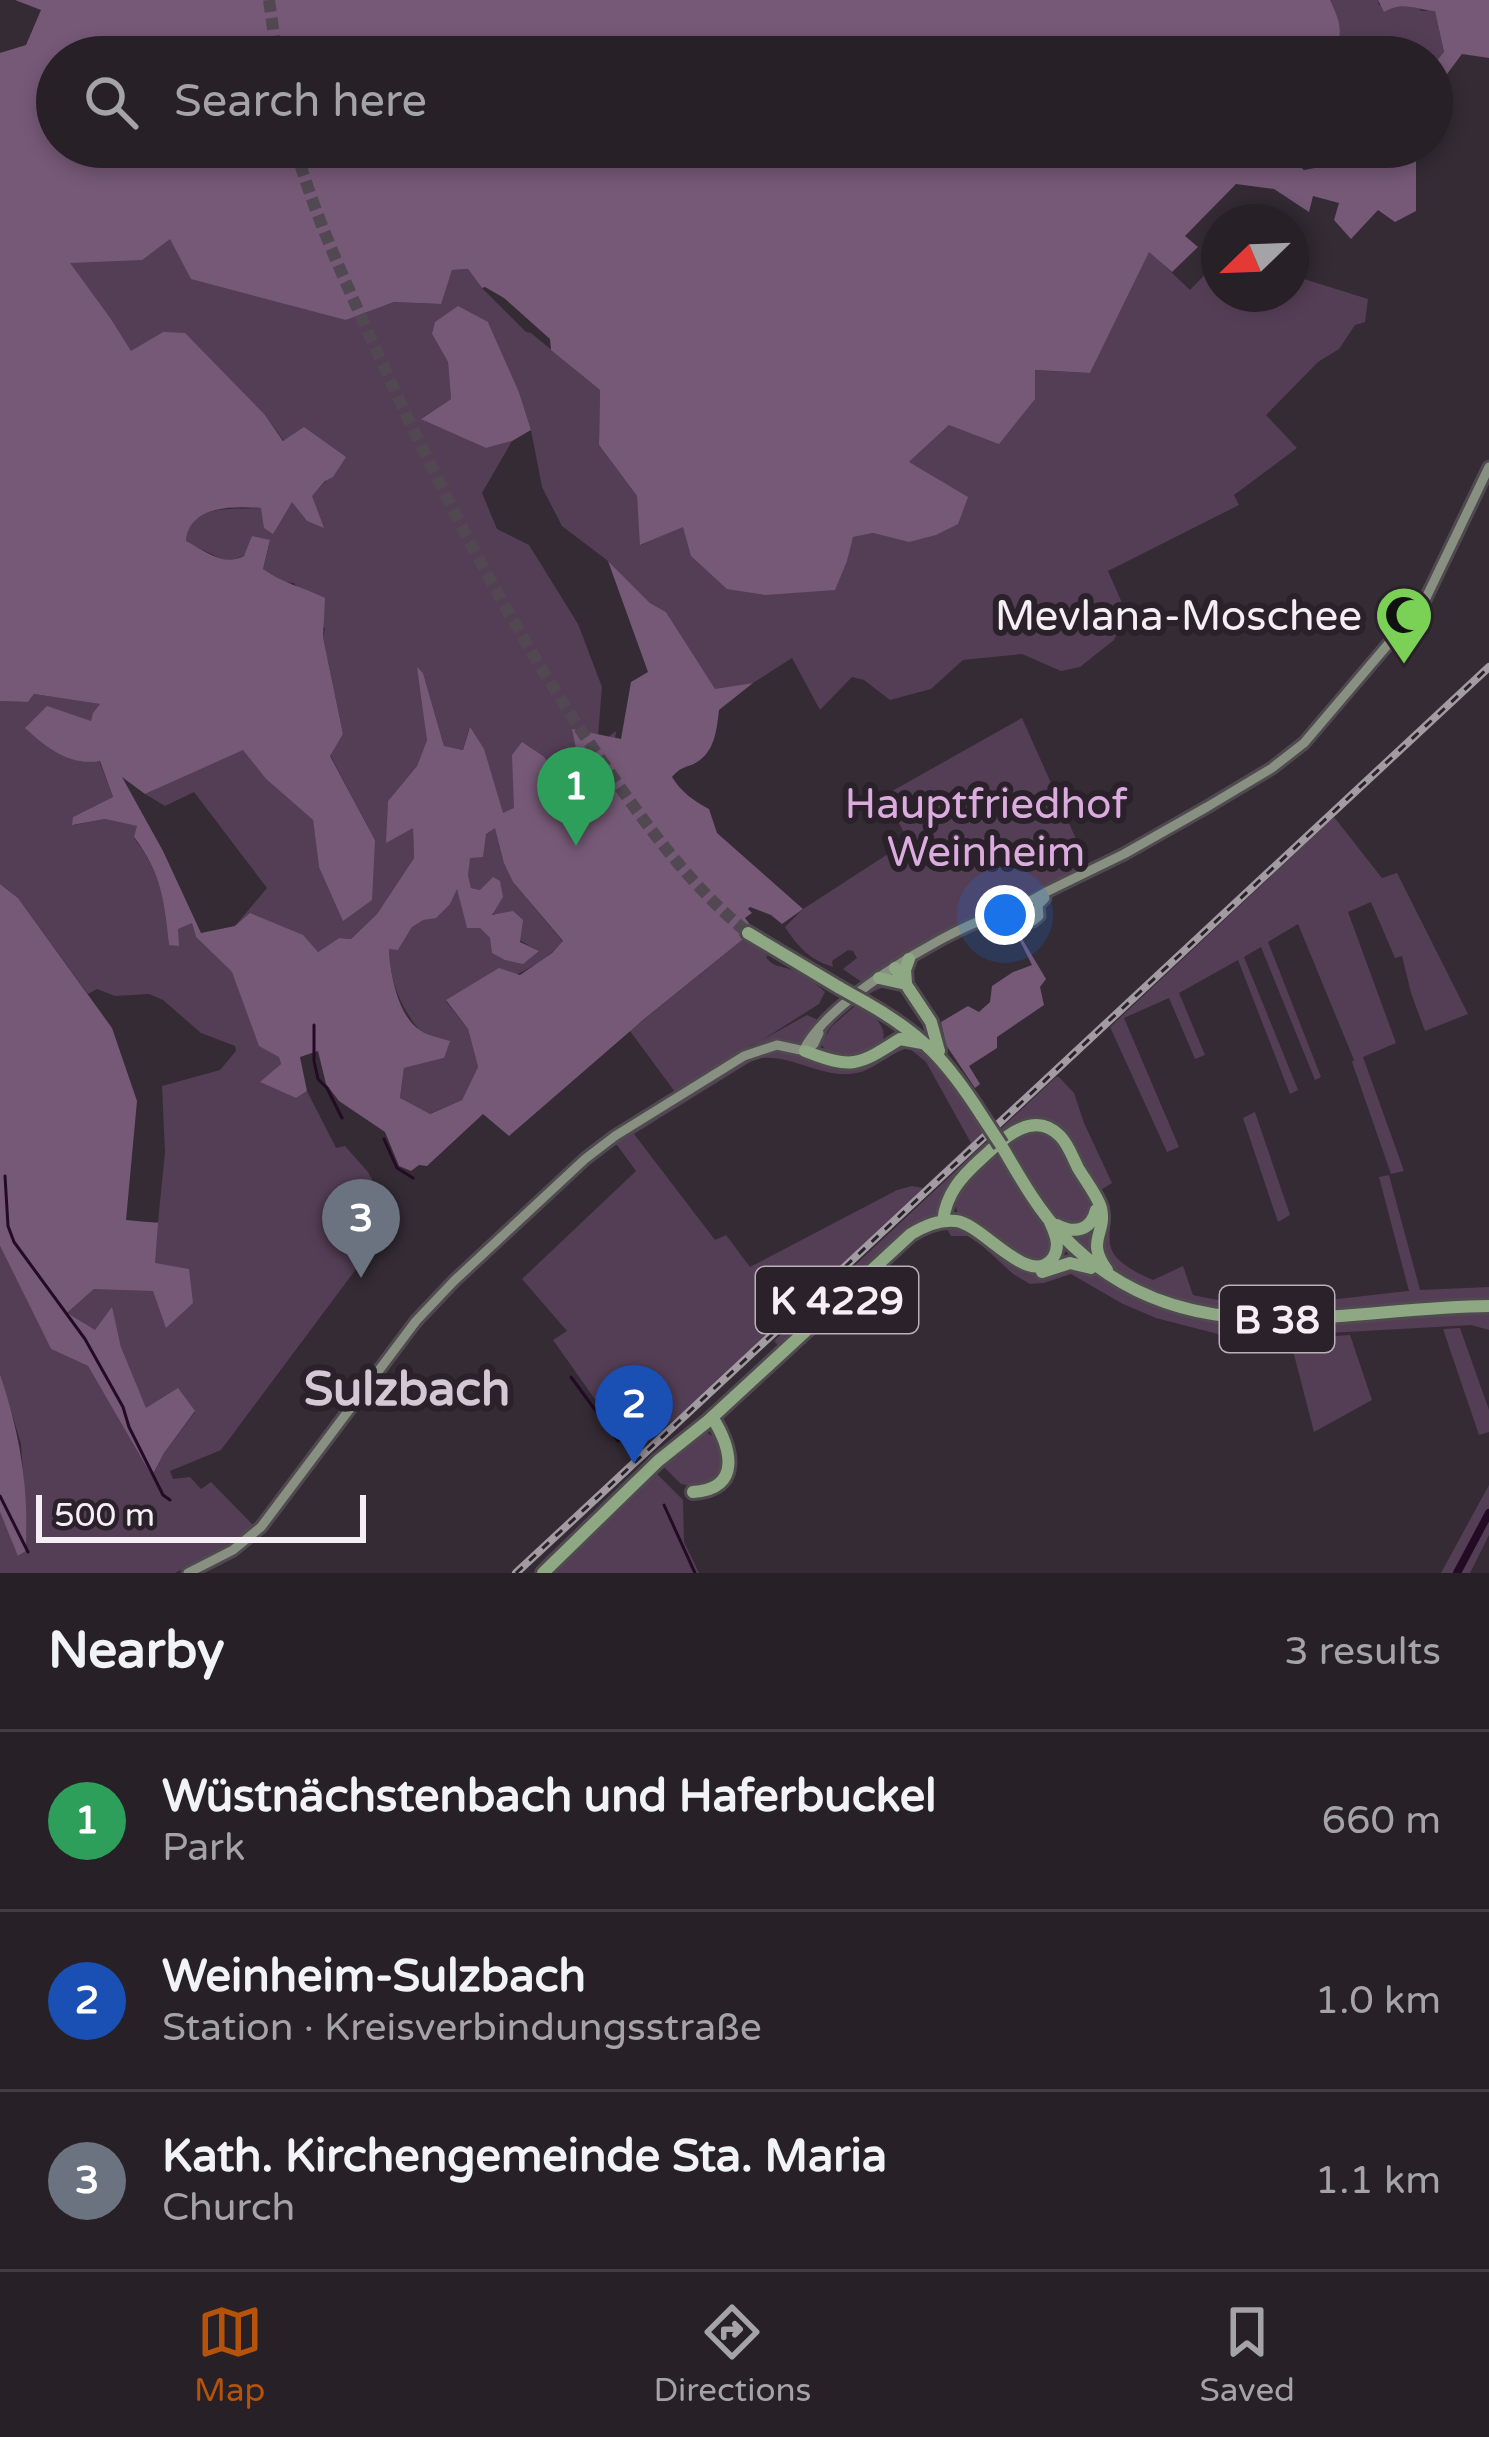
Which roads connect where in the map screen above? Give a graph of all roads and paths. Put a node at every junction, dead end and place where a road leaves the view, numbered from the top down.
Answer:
1 (1489, 466) edge
2 (1035, 903) junction
3 (1021, 912) junction
4 (748, 933) tunnel mouth
5 (909, 959) junction
6 (895, 968) junction
7 (879, 978) junction
8 (906, 984) junction
9 (870, 1005) junction
10 (927, 1016) junction
11 (818, 1034) junction
12 (923, 1041) junction
13 (804, 1051) junction
14 (879, 1054) junction
15 (825, 1058) junction
16 (941, 1058) junction
17 (1096, 1199) junction
18 (950, 1201) junction
19 (943, 1221) junction
20 (1050, 1222) junction
21 (964, 1223) junction
22 (1110, 1277) junction
23 (1489, 1306) edge
24 (715, 1428) junction
25 (693, 1492) dead end
26 (188, 1573) edge
27 (543, 1573) edge

1 - 2 main road
2 - 3 main road
2 - 3 main road
3 - 5 main road
4 - 9 main road, B 38, bridge
5 - 6 main road
5 - 8 main road
6 - 7 main road
6 - 8 main road
7 - 8 main road
7 - 11 main road
8 - 10 main road
9 - 12 main road, B 38
9 - 14 main road
10 - 12 main road
10 - 16 main road
11 - 13 main road
11 - 15 main road
12 - 14 main road
12 - 16 main road, B 38
13 - 15 main road
13 - 26 main road
14 - 15 main road
16 - 20 main road, B 38, bridge
17 - 18 main road
17 - 20 main road
17 - 22 main road
18 - 19 main road
18 - 21 main road
19 - 21 main road, K 4229
19 - 22 main road, K 4229
19 - 24 main road, K 4229
20 - 21 main road, K 4229
20 - 22 main road, B 38
22 - 23 main road, B 38
24 - 25 main road
24 - 27 main road, K 4229

